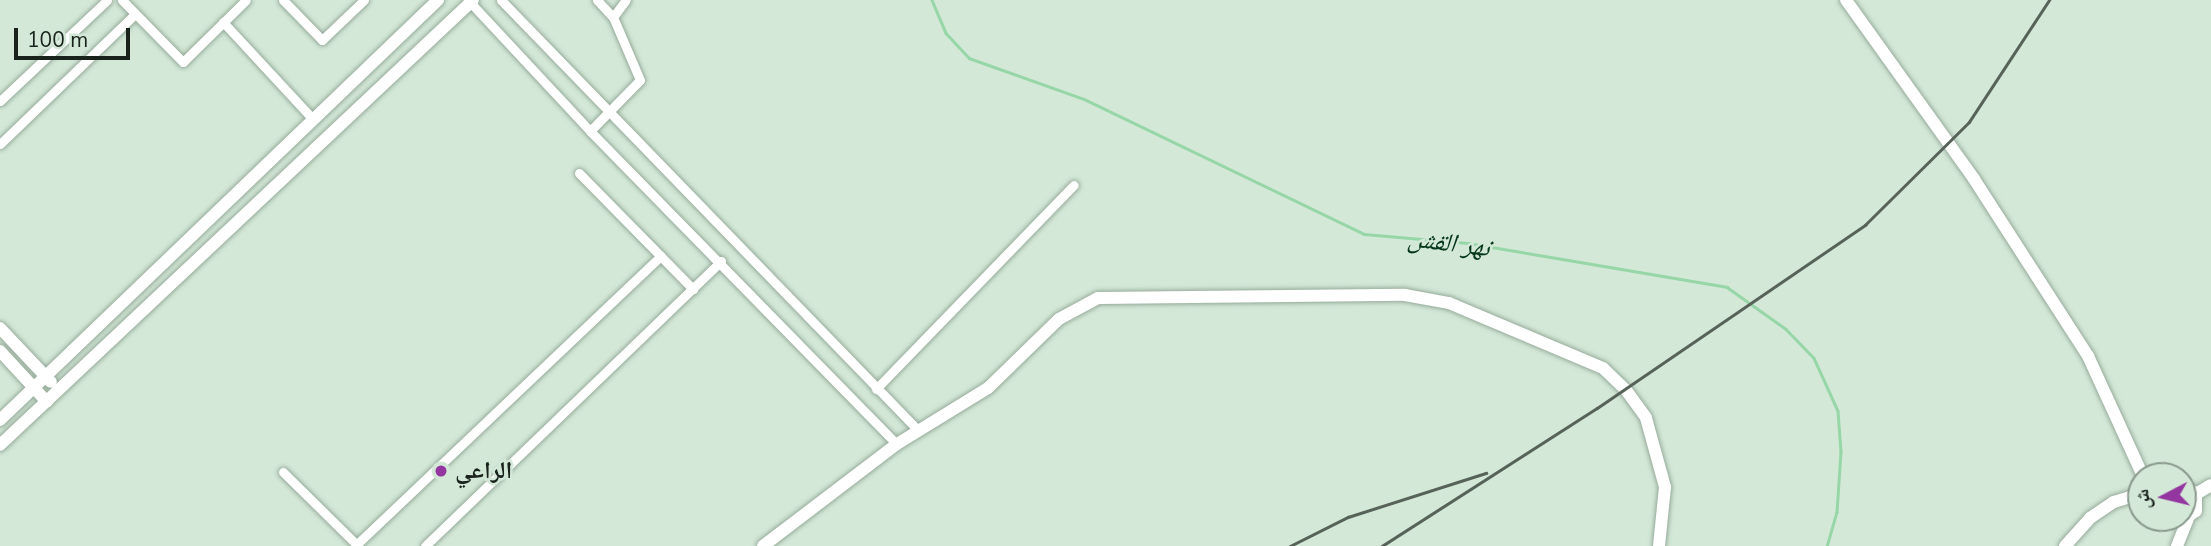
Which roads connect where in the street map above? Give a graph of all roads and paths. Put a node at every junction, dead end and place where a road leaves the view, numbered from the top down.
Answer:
1 (107, 0) edge
2 (122, 0) edge
3 (246, 0) edge
4 (284, 0) edge
5 (364, 0) edge
6 (438, 0) edge
7 (501, 0) edge
8 (597, 0) edge
9 (626, 0) edge
10 (1846, 0) edge
11 (471, 1) edge
12 (135, 14) junction
13 (612, 17) junction
14 (223, 22) junction
15 (0, 101) edge
16 (610, 110) junction
17 (312, 118) junction
18 (590, 131) junction
19 (0, 145) edge
20 (579, 173) dead end
21 (1074, 185) dead end
22 (661, 256) junction
23 (721, 261) junction
24 (693, 289) junction
25 (0, 328) edge
26 (0, 351) edge
27 (45, 376) junction
28 (34, 387) junction
29 (59, 389) junction
30 (876, 389) junction
31 (47, 402) junction
32 (0, 419) edge
33 (918, 430) junction
34 (897, 444) junction
35 (0, 445) edge
36 (2137, 462) edge
37 (284, 472) dead end
38 (2127, 498) edge
39 (357, 545) edge
40 (425, 546) edge
41 (763, 546) edge
42 (1659, 546) edge
43 (2065, 546) edge

1 - 15 street
2 - 12 street
3 - 14 street
4 - 5 street
6 - 17 street
7 - 16 street
8 - 13 street
9 - 13 street
10 - 36 street
11 - 18 street
11 - 29 street
12 - 14 street
12 - 19 street
13 - 16 street
14 - 17 street
16 - 18 street
16 - 30 street
17 - 27 street
18 - 23 street
20 - 22 street
21 - 30 street
22 - 24 street
22 - 39 street
23 - 24 street
23 - 34 street
24 - 40 street
25 - 27 street
26 - 28 street
27 - 28 street
27 - 29 street
28 - 31 street
28 - 32 street
29 - 31 street
30 - 33 street
31 - 35 street
33 - 34 street
33 - 42 street
34 - 41 street
37 - 39 street
38 - 43 street

